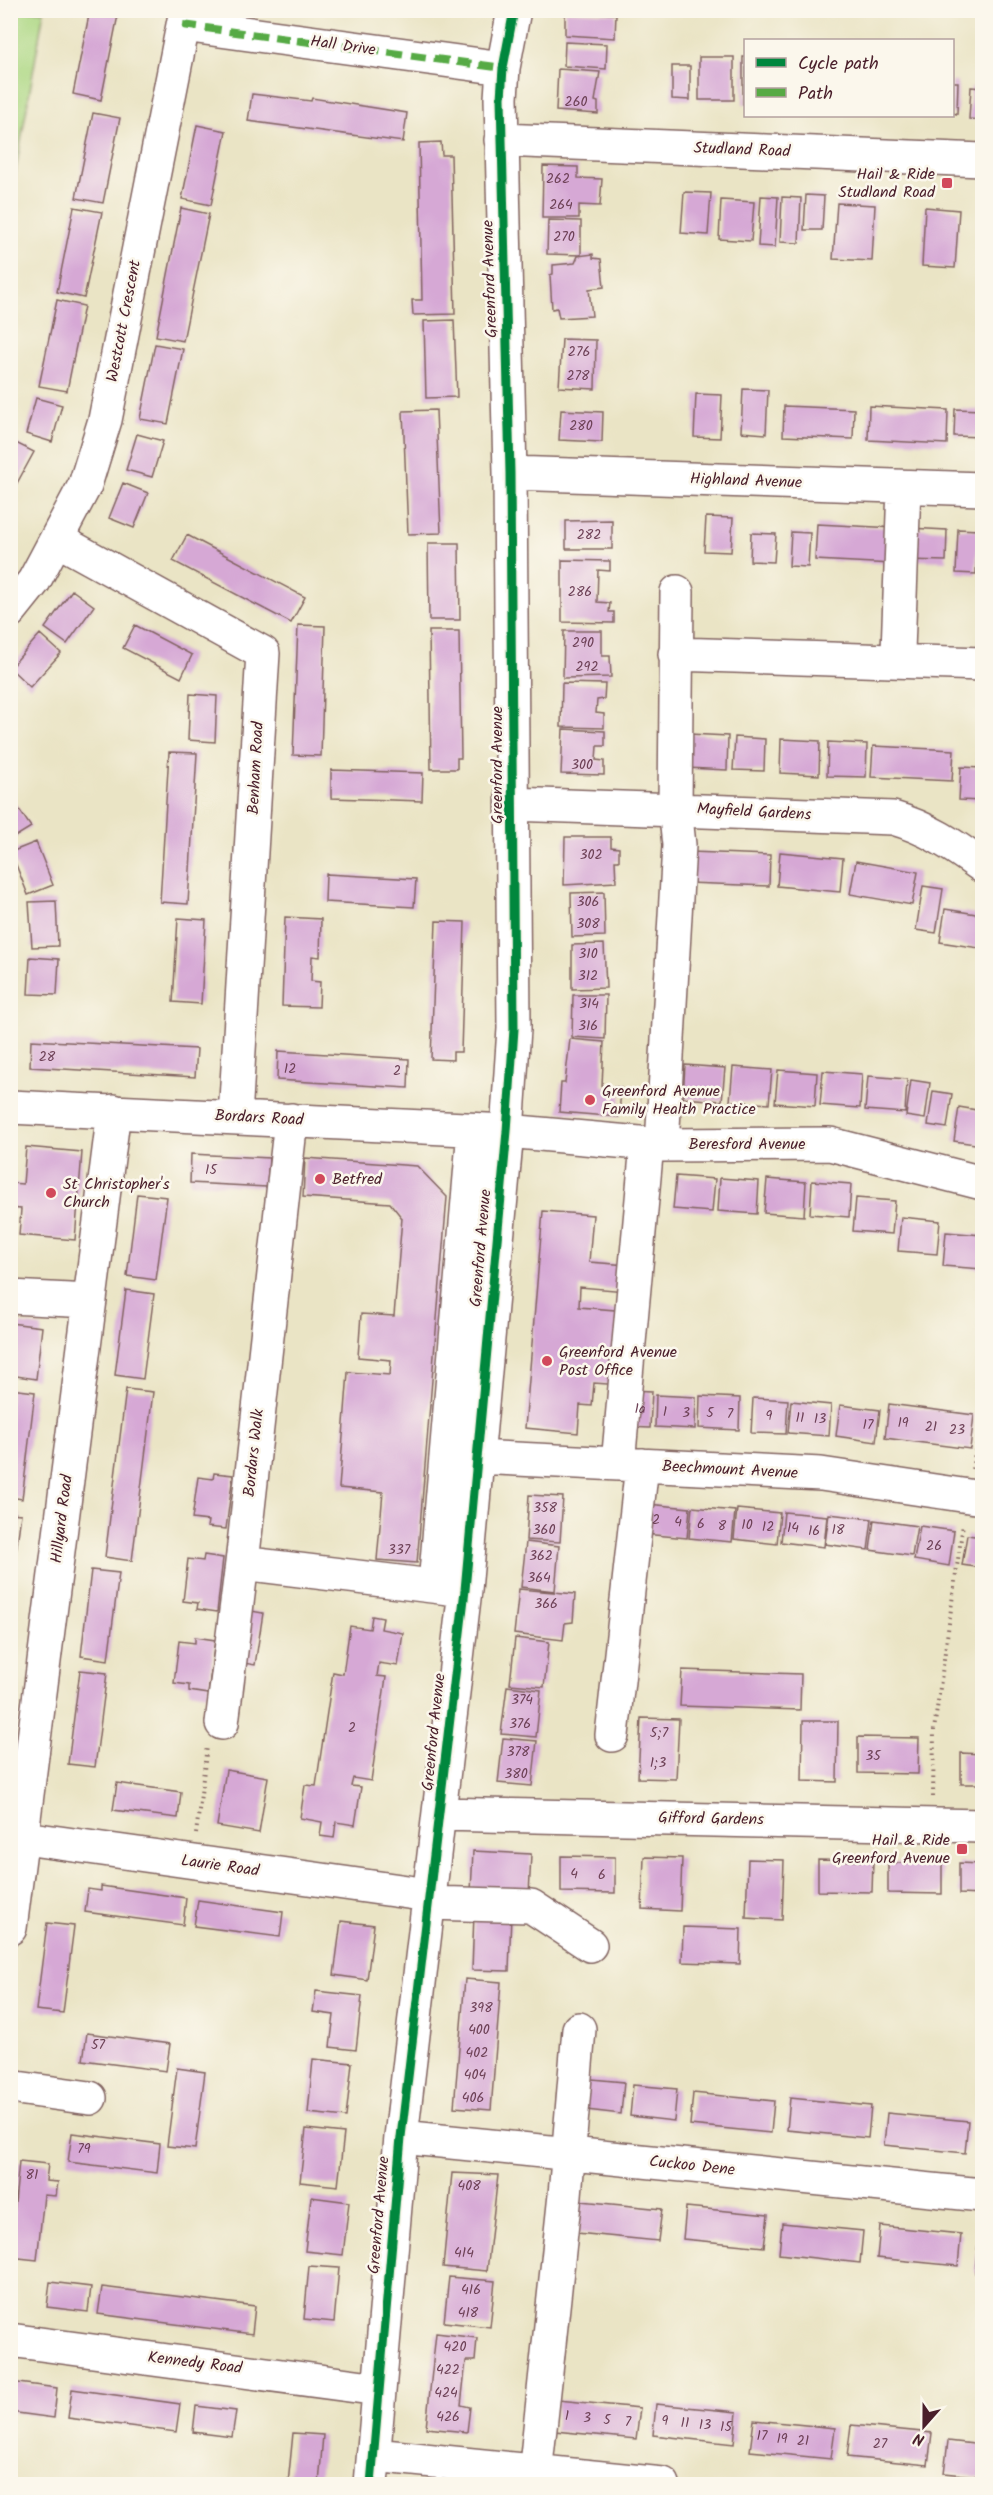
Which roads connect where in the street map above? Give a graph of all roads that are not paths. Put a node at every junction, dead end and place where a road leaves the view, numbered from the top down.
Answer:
1 (514, 10) edge
2 (184, 18) edge
3 (502, 68) junction
4 (501, 140) junction
5 (982, 160) edge
6 (510, 473) junction
7 (903, 487) junction
8 (982, 489) edge
9 (58, 540) junction
10 (678, 592) dead end
11 (10, 611) edge
12 (898, 651) dead end
13 (675, 654) junction
14 (982, 664) edge
15 (513, 804) junction
16 (675, 808) junction
17 (982, 866) edge
18 (10, 1107) edge
19 (114, 1111) junction
20 (235, 1117) junction
21 (291, 1120) junction
22 (474, 1130) junction
23 (507, 1131) junction
24 (654, 1144) junction
25 (982, 1184) edge
26 (10, 1297) edge
27 (90, 1301) junction
28 (476, 1458) junction
29 (630, 1465) junction
30 (975, 1497) edge
31 (242, 1563) junction
32 (450, 1588) junction
33 (222, 1722) road end
34 (612, 1735) dead end
35 (440, 1814) junction
36 (982, 1826) edge
37 (16, 1837) edge
38 (428, 1899) junction
39 (10, 1928) edge
40 (590, 1945) dead end
41 (579, 2029) dead end
42 (10, 2087) edge
43 (90, 2098) dead end
44 (401, 2137) junction
45 (567, 2154) junction
46 (982, 2195) edge
47 (10, 2340) edge
48 (379, 2389) junction
49 (372, 2470) edge
50 (534, 2478) edge
51 (663, 2484) edge

1 - 3 street, Greenford Avenue
2 - 3 street, Hall Drive
2 - 9 street, Westcott Crescent
3 - 4 street, Greenford Avenue
4 - 5 street, Studland Road
4 - 6 street, Greenford Avenue
6 - 7 street, Highland Avenue
6 - 15 street, Greenford Avenue
7 - 8 street, Highland Avenue
7 - 12 street
9 - 11 street, Westcott Crescent
9 - 20 street, Benham Road
10 - 13 street
13 - 14 street
13 - 16 street
15 - 16 street, Mayfield Gardens
15 - 23 street, Greenford Avenue
16 - 17 street, Mayfield Gardens
16 - 24 street
18 - 19 street, Bordars Road
19 - 20 street, Bordars Road
19 - 27 street, Hillyard Road
20 - 21 street, Bordars Road
21 - 22 street, Bordars Road
21 - 31 street, Bordars Walk
22 - 23 street, Bordars Road
22 - 32 street
23 - 24 street, Beresford Avenue
23 - 28 street, Greenford Avenue
24 - 25 street, Beresford Avenue
24 - 29 street
26 - 27 street
27 - 37 street, Hillyard Road
28 - 29 street, Beechmount Avenue
28 - 32 street, Greenford Avenue
29 - 30 street, Beechmount Avenue
29 - 34 street
31 - 32 street
31 - 33 street, Bordars Walk
32 - 35 street, Greenford Avenue
35 - 36 street, Gifford Gardens
35 - 38 street, Greenford Avenue
37 - 38 street, Laurie Road
37 - 39 street, Hillyard Road
38 - 40 street, Laurie Road
38 - 44 street, Greenford Avenue
41 - 45 street
42 - 43 street
44 - 45 street, Cuckoo Dene
44 - 48 street, Greenford Avenue
45 - 46 street, Cuckoo Dene
45 - 50 street
47 - 48 street, Kennedy Road
48 - 49 street, Greenford Avenue
49 - 50 street
50 - 51 street

